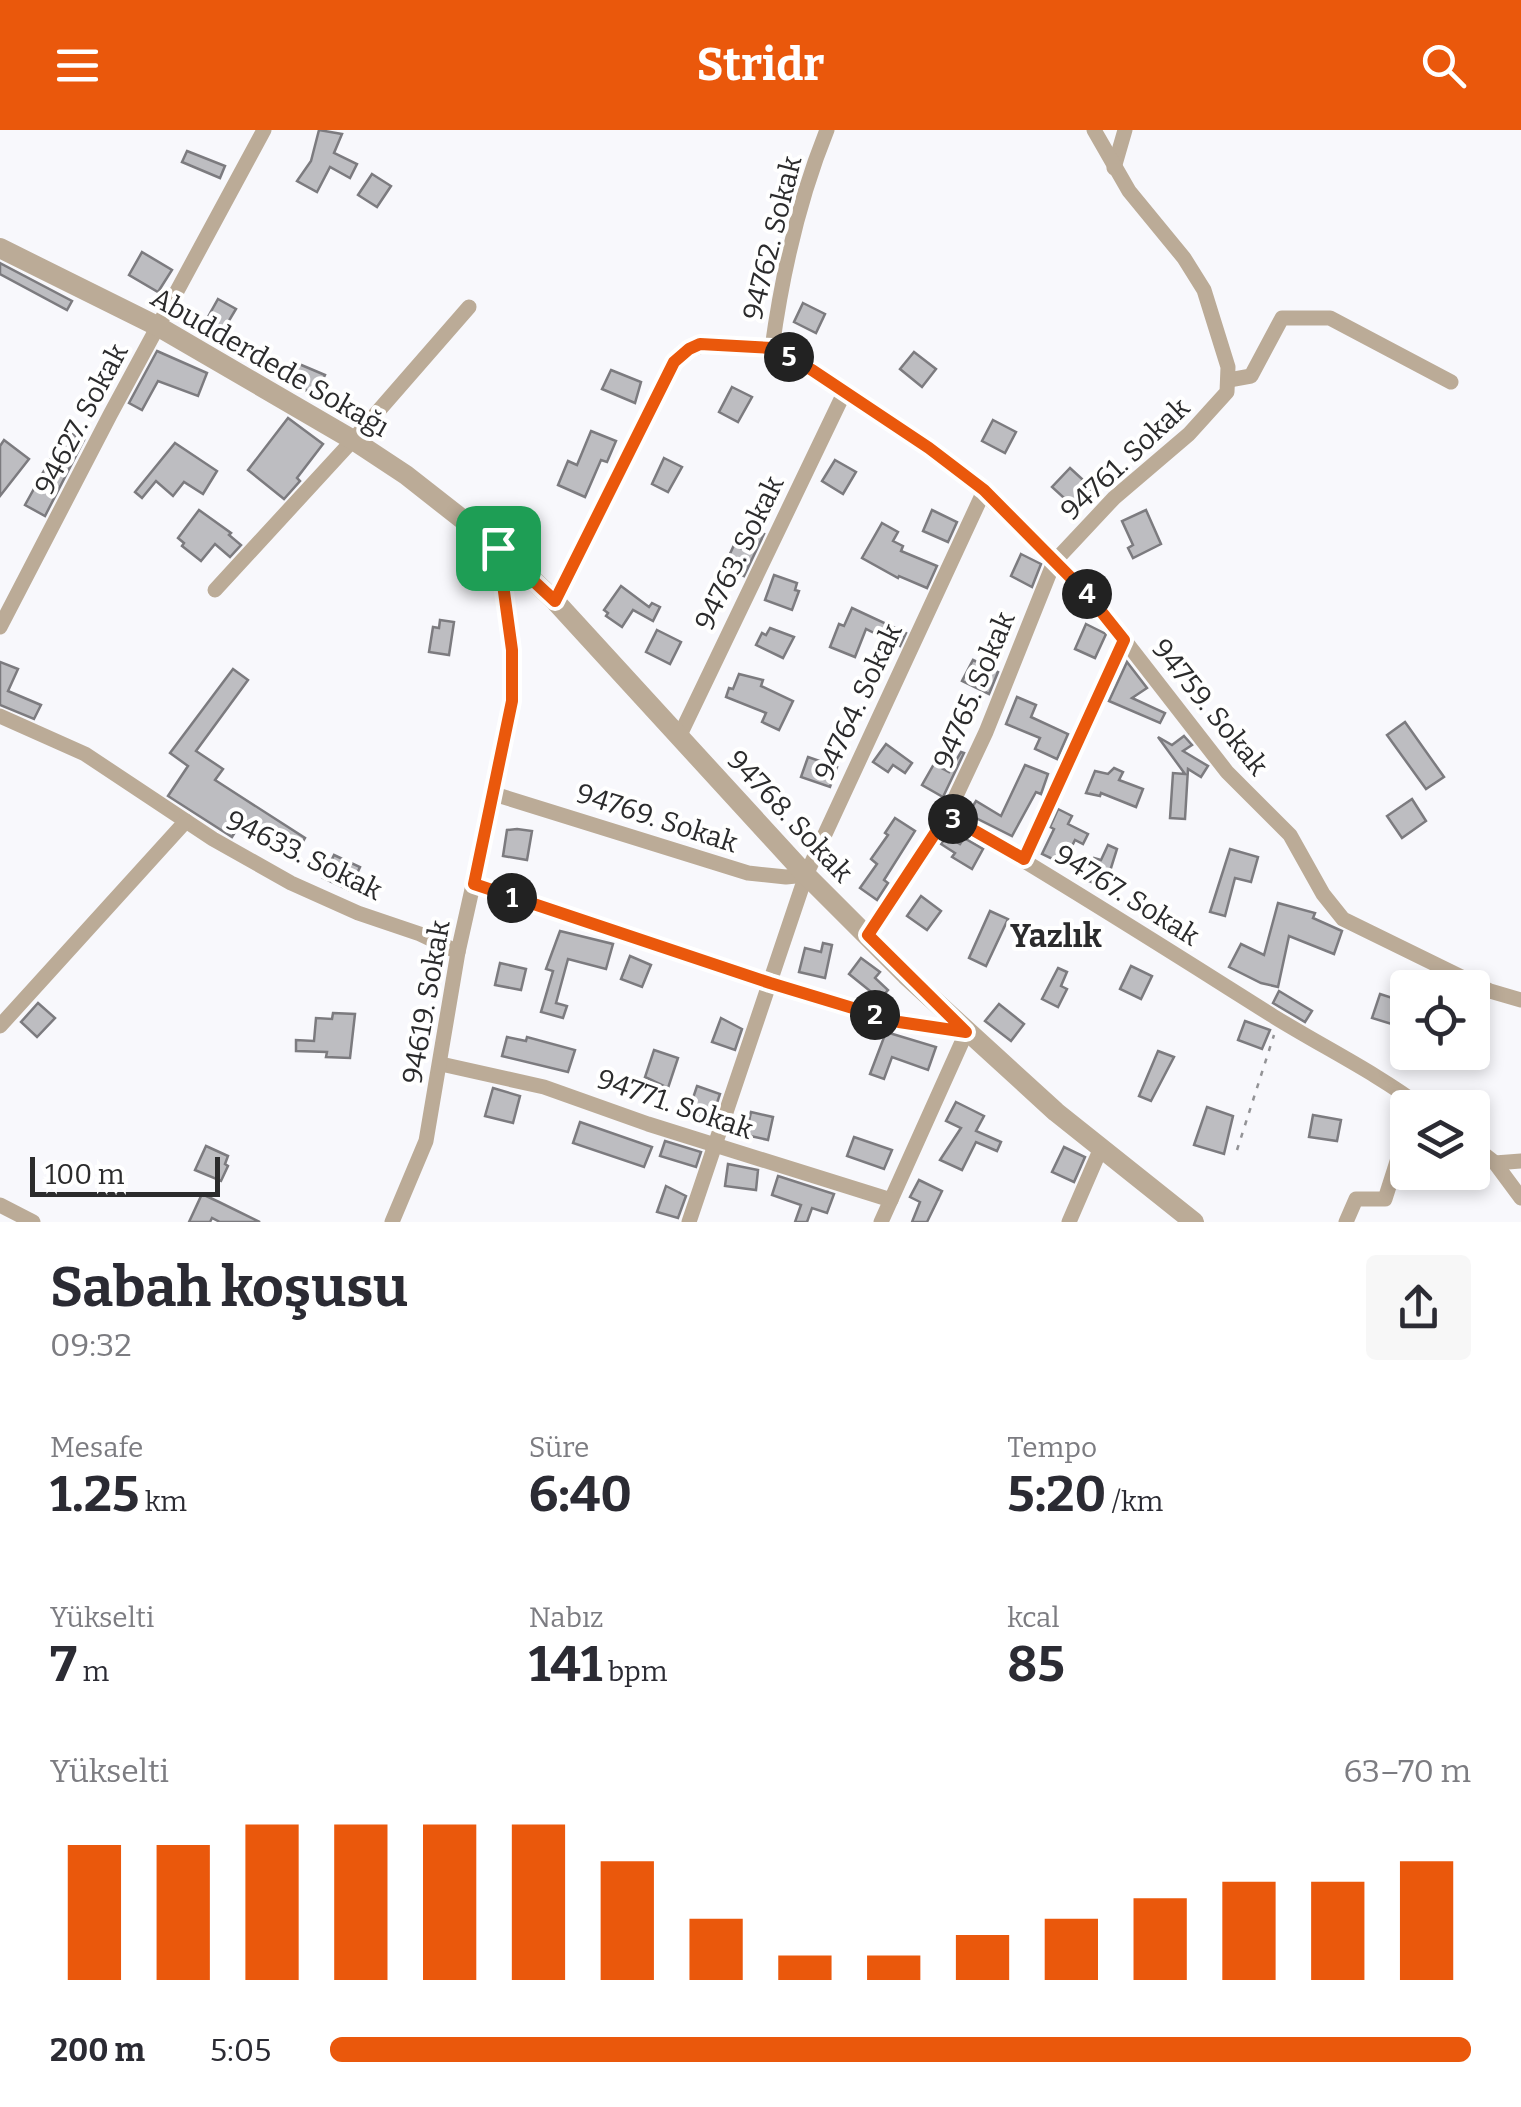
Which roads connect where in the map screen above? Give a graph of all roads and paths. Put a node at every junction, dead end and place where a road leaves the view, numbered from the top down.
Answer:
1 (264, 130) edge
2 (827, 130) edge
3 (1094, 130) edge
4 (1126, 130) edge
5 (1114, 168) junction
6 (0, 248) edge
7 (469, 306) dead end
8 (160, 327) junction
9 (772, 348) junction
10 (1229, 380) junction
11 (1452, 382) dead end
12 (845, 391) junction
13 (353, 440) junction
14 (984, 490) junction
15 (498, 548) junction
16 (1054, 562) junction
17 (215, 590) dead end
18 (555, 601) junction
19 (0, 627) edge
20 (1124, 640) junction
21 (0, 716) edge
22 (679, 737) junction
23 (494, 794) junction
24 (947, 815) junction
25 (186, 821) junction
26 (1024, 859) junction
27 (806, 875) junction
28 (474, 884) junction
29 (868, 935) junction
30 (458, 952) junction
31 (770, 983) junction
32 (1521, 1000) edge
33 (1279, 1020) junction
34 (0, 1026) edge
35 (966, 1032) junction
36 (441, 1064) junction
37 (1396, 1090) edge
38 (715, 1145) junction
39 (1101, 1148) junction
40 (1237, 1150) dead end
41 (1490, 1159) edge
42 (1521, 1161) edge
43 (1495, 1163) junction
44 (1390, 1181) edge
45 (1521, 1198) edge
46 (891, 1200) junction
47 (0, 1205) edge
48 (33, 1222) edge
49 (392, 1222) edge
50 (689, 1222) edge
51 (882, 1222) edge
52 (1069, 1222) edge
53 (1194, 1222) edge
54 (1346, 1222) edge

1 - 8 street, 94627. Sokak
2 - 9 street, 94762. Sokak
3 - 5 street
4 - 5 street
5 - 10 street
6 - 8 street, Abudderdede Sokağı
7 - 13 street
8 - 13 street, Abudderdede Sokağı
8 - 19 street, 94627. Sokak
9 - 12 street, 94759. Sokak
9 - 18 street, 94762. Sokak
10 - 11 street, 94761. Sokak
10 - 16 street, 94761. Sokak
12 - 14 street, 94759. Sokak
12 - 22 street, 94763. Sokak
13 - 15 street, Abudderdede Sokağı
13 - 17 street
14 - 16 street, 94759. Sokak
14 - 27 street, 94764. Sokak
15 - 18 street, 94768. Sokak
15 - 23 street, 94619. Sokak
16 - 20 street, 94759. Sokak
16 - 24 street, 94765. Sokak
18 - 22 street, 94768. Sokak
20 - 26 street
20 - 32 street, 94759. Sokak
21 - 25 street, 94633. Sokak
22 - 27 street, 94768. Sokak
23 - 27 street, 94769. Sokak
23 - 28 street, 94619. Sokak
24 - 26 street, 94767. Sokak
24 - 29 street, 94765. Sokak
25 - 30 street, 94633. Sokak
25 - 34 street, 94633. Sokak
26 - 33 street, 94767. Sokak
27 - 29 street, 94768. Sokak
27 - 31 street, 94764. Sokak
28 - 30 street, 94619. Sokak
28 - 31 street
29 - 35 street, 94768. Sokak
30 - 36 street, 94619. Sokak
31 - 35 street
31 - 38 street, 94764. Sokak
33 - 37 street, 94767. Sokak
33 - 40 path
35 - 39 street, 94768. Sokak
35 - 46 street
36 - 38 street, 94771. Sokak
36 - 49 street, 94619. Sokak
38 - 46 street, 94771. Sokak
38 - 50 street, 94764. Sokak
39 - 52 street
39 - 53 street, 94768. Sokak
41 - 43 street
42 - 43 street
43 - 45 street
44 - 54 street
46 - 51 street
47 - 48 street

